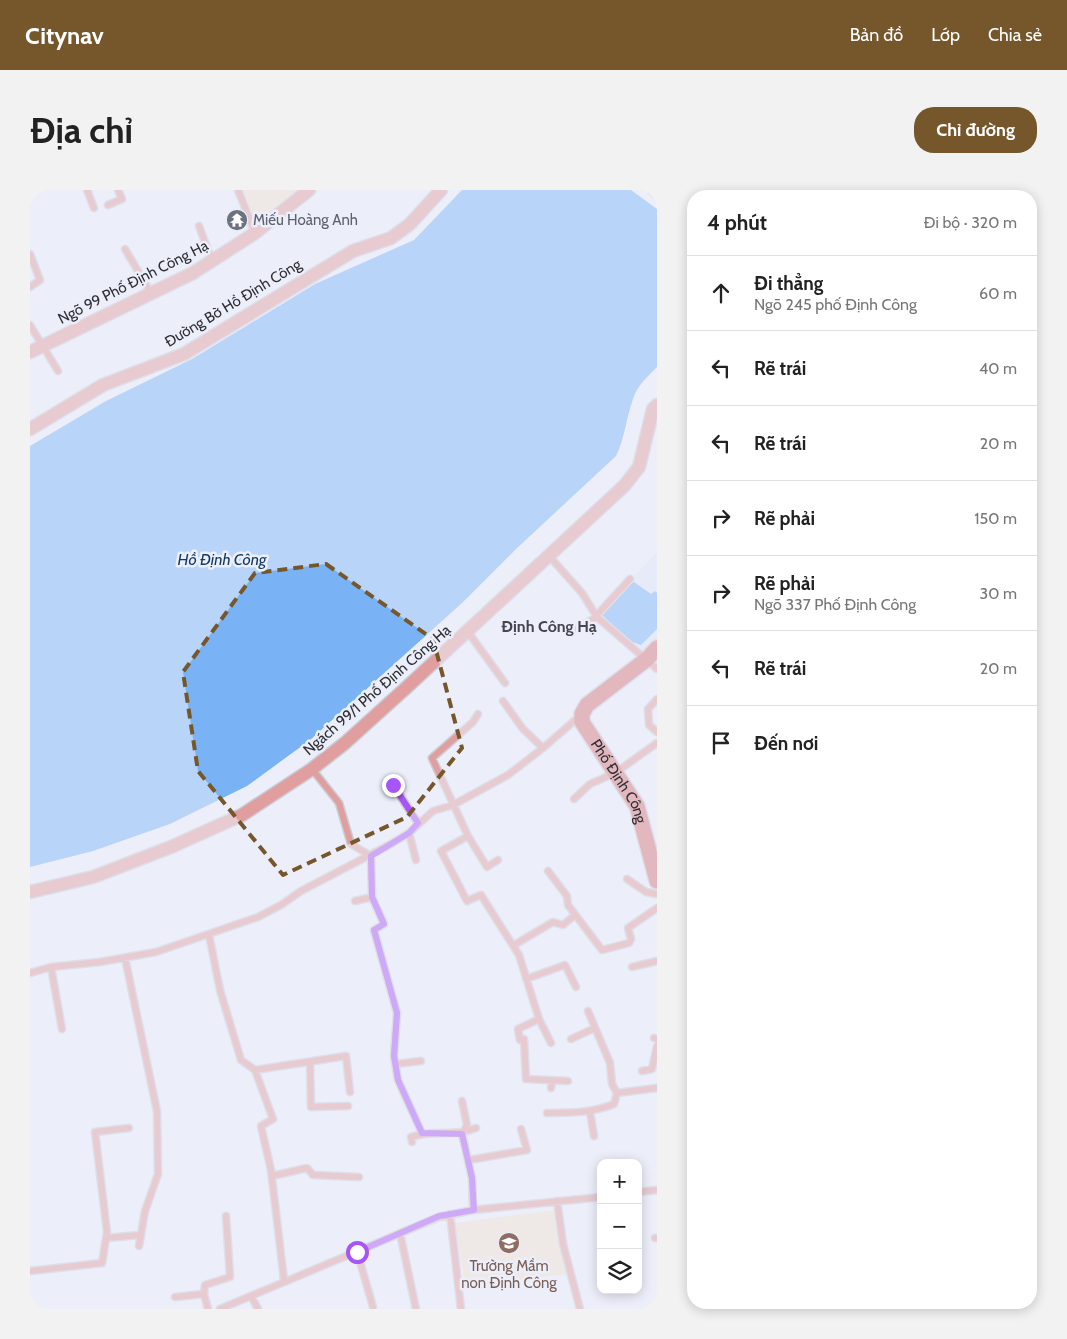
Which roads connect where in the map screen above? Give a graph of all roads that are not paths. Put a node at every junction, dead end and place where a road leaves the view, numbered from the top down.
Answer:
1 (86, 190) edge
2 (118, 190) edge
3 (238, 190) edge
4 (308, 190) edge
5 (441, 190) edge
6 (108, 206) dead end
7 (94, 208) dead end
8 (199, 226) dead end
9 (255, 233) junction
10 (125, 249) dead end
11 (30, 254) edge
12 (212, 261) junction
13 (30, 287) edge
14 (151, 292) junction
15 (30, 325) edge
16 (42, 346) junction
17 (30, 352) edge
18 (58, 371) dead end
19 (657, 405) edge
20 (30, 429) edge
21 (550, 557) junction
22 (630, 579) dead end
23 (596, 616) junction
24 (468, 632) junction
25 (568, 633) dead end
26 (654, 659) edge
27 (505, 683) dead end
28 (657, 699) edge
29 (503, 701) dead end
30 (478, 714) dead end
31 (582, 714) junction
32 (657, 732) edge
33 (657, 743) edge
34 (544, 748) junction
35 (312, 769) junction
36 (614, 773) junction
37 (393, 785) dead end
38 (574, 799) dead end
39 (453, 805) junction
40 (418, 823) junction
41 (409, 833) junction
42 (468, 836) junction
43 (371, 856) junction
44 (416, 860) dead end
45 (498, 860) dead end
46 (548, 871) dead end
47 (627, 879) dead end
48 (657, 881) edge
49 (30, 892) edge
50 (657, 894) edge
51 (372, 897) junction
52 (356, 901) dead end
53 (657, 908) edge
54 (575, 915) junction
55 (208, 935) junction
56 (514, 945) junction
57 (125, 958) junction
58 (657, 961) edge
59 (50, 967) junction
60 (632, 967) dead end
61 (30, 973) edge
62 (526, 979) junction
63 (576, 987) dead end
64 (588, 1011) dead end
65 (539, 1019) junction
66 (595, 1028) junction
67 (62, 1029) dead end
68 (572, 1039) dead end
69 (551, 1043) dead end
70 (657, 1046) edge
71 (421, 1060) dead end
72 (310, 1062) junction
73 (396, 1064) junction
74 (255, 1070) junction
75 (642, 1071) dead end
76 (552, 1080) junction
77 (568, 1081) dead end
78 (551, 1088) dead end
79 (657, 1088) edge
80 (350, 1092) dead end
81 (617, 1093) junction
82 (462, 1101) dead end
83 (348, 1106) dead end
84 (590, 1112) junction
85 (548, 1114) dead end
86 (129, 1128) dead end
87 (476, 1128) dead end
88 (521, 1129) dead end
89 (422, 1133) junction
90 (462, 1134) junction
91 (594, 1136) dead end
92 (412, 1142) dead end
93 (469, 1160) junction
94 (272, 1176) junction
95 (359, 1177) dead end
96 (657, 1190) edge
97 (642, 1192) edge
98 (597, 1196) edge
99 (558, 1201) junction
100 (474, 1210) junction
101 (450, 1214) junction
102 (226, 1216) dead end
103 (400, 1233) junction
104 (140, 1235) junction
105 (106, 1238) junction
106 (139, 1246) dead end
107 (357, 1252) junction
108 (30, 1271) edge
109 (284, 1280) junction
110 (204, 1294) junction
111 (251, 1296) junction
112 (175, 1297) dead end
113 (373, 1307) dead end
114 (208, 1309) edge
115 (220, 1309) edge
116 (258, 1309) edge
117 (416, 1309) edge
118 (461, 1309) edge
119 (580, 1309) edge

1 - 7 lane
2 - 6 lane
3 - 9 lane
4 - 9 street, Ngõ 99 Phố Định Công Hạ
5 - 20 street, Đường Bờ Hồ Định Công
8 - 12 lane
9 - 12 street, Ngõ 99 Phố Định Công Hạ
10 - 14 lane
11 - 13 lane
12 - 14 street, Ngõ 99 Phố Định Công Hạ
14 - 16 street, Ngõ 99 Phố Định Công Hạ
15 - 16 lane
16 - 17 street, Ngõ 99 Phố Định Công Hạ
16 - 18 lane
19 - 21 street, Ngách 99/1 Phố Định Công Hạ
21 - 23 lane
21 - 24 street, Ngách 99/1 Phố Định Công Hạ
22 - 23 lane
23 - 25 lane
23 - 26 lane
24 - 27 lane
24 - 35 street, Ngách 99/1 Phố Định Công Hạ
26 - 31 street
28 - 32 lane
29 - 34 lane
30 - 39 lane
31 - 34 lane
31 - 36 street, Phố Định Công
33 - 36 lane
34 - 39 lane
35 - 43 lane
35 - 49 street, Ngách 99/1 Phố Định Công Hạ
36 - 38 lane
36 - 48 street, Phố Định Công
37 - 40 lane
39 - 40 lane
39 - 42 lane
40 - 41 lane
41 - 43 lane
41 - 44 lane
42 - 45 lane
42 - 56 lane
43 - 51 lane
43 - 55 lane
46 - 54 lane
47 - 50 lane
51 - 52 lane
51 - 73 lane
53 - 54 lane
54 - 56 lane
55 - 57 lane
55 - 74 lane
56 - 62 lane
57 - 59 lane
57 - 104 lane
58 - 60 lane
59 - 61 lane
59 - 67 lane
62 - 63 lane
62 - 65 lane
64 - 66 lane
65 - 69 lane
65 - 76 lane
66 - 68 lane
66 - 81 lane
70 - 75 lane
71 - 73 lane
72 - 74 lane
72 - 80 lane
72 - 83 lane
73 - 89 lane
74 - 94 lane
76 - 77 lane
76 - 78 lane
79 - 81 lane
81 - 84 lane
82 - 90 lane
84 - 85 lane
84 - 91 lane
86 - 105 lane
87 - 90 lane
88 - 93 lane
89 - 90 lane
89 - 92 lane
90 - 93 lane
93 - 100 lane
94 - 95 lane
94 - 109 lane
96 - 97 lane
98 - 99 lane
99 - 100 lane
99 - 119 lane
100 - 101 lane
101 - 103 lane
101 - 118 lane
102 - 110 lane
103 - 107 lane
103 - 117 lane
104 - 105 lane
104 - 106 lane
105 - 108 lane
107 - 109 lane
107 - 113 lane
109 - 111 lane
110 - 112 lane
110 - 114 lane
111 - 115 lane
111 - 116 lane

